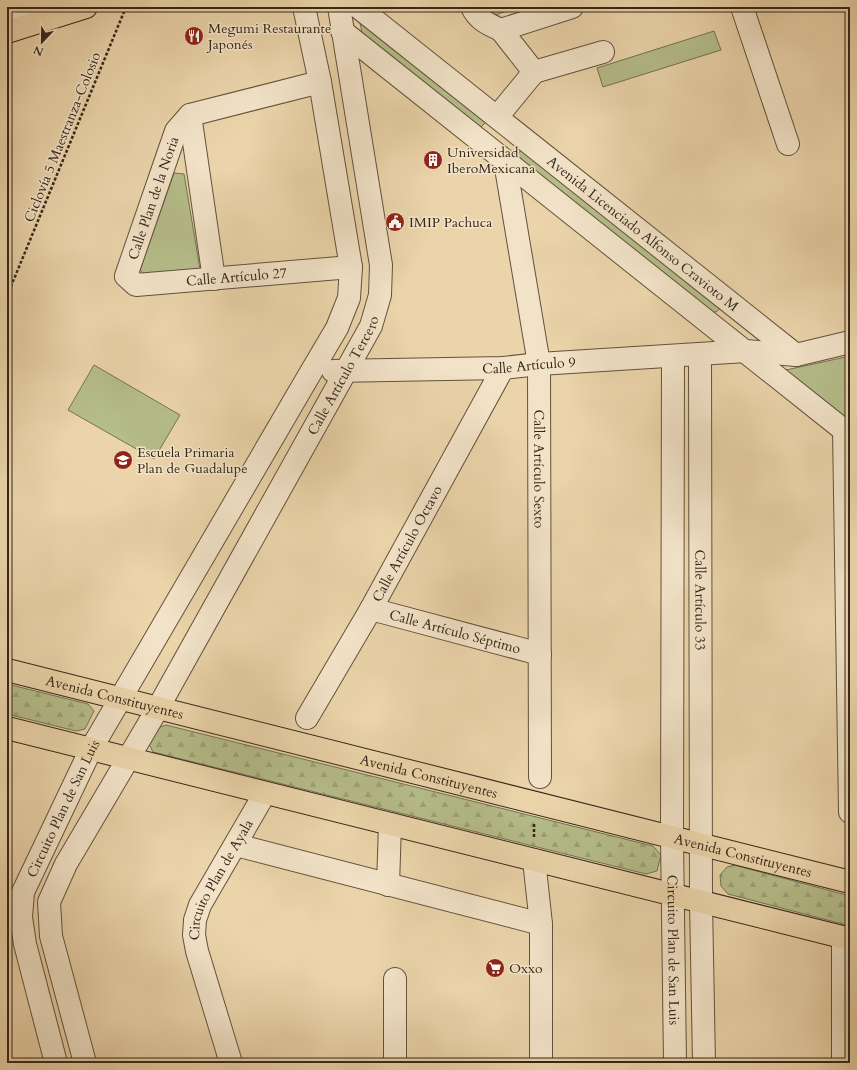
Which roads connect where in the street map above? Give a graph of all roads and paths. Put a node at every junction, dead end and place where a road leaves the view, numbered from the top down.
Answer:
1 (38, 7) edge
2 (86, 7) edge
3 (126, 7) edge
4 (304, 7) edge
5 (339, 7) edge
6 (358, 7) edge
7 (472, 7) edge
8 (572, 7) edge
9 (742, 7) edge
10 (7, 16) edge
11 (501, 30) junction
12 (342, 31) junction
13 (7, 32) edge
14 (603, 52) dead end
15 (534, 72) junction
16 (320, 82) junction
17 (190, 115) junction
18 (504, 123) junction
19 (788, 144) dead end
20 (495, 152) junction
21 (512, 166) junction
22 (351, 267) junction
23 (126, 276) joint
24 (214, 279) junction
25 (7, 296) edge
26 (850, 342) edge
27 (746, 351) junction
28 (700, 354) junction
29 (796, 355) junction
30 (673, 356) junction
31 (539, 364) junction
32 (503, 368) junction
33 (345, 371) junction
34 (312, 372) junction
35 (847, 432) edge
36 (371, 608) junction
37 (540, 654) junction
38 (7, 670) edge
39 (121, 699) junction
40 (158, 708) junction
41 (308, 718) dead end
42 (7, 728) edge
43 (849, 735) edge
44 (91, 749) junction
45 (128, 759) junction
46 (540, 777) dead end
47 (265, 793) junction
48 (534, 803) junction
49 (850, 812) edge
50 (390, 824) junction
51 (672, 838) junction
52 (236, 844) junction
53 (701, 845) junction
54 (42, 855) junction
55 (534, 860) junction
56 (66, 864) junction
57 (850, 882) edge
58 (388, 884) junction
59 (674, 895) junction
60 (701, 902) junction
61 (542, 924) junction
62 (846, 938) edge
63 (395, 980) dead end
64 (56, 1063) edge
65 (85, 1063) edge
66 (231, 1063) edge
67 (395, 1063) edge
68 (541, 1063) edge
69 (675, 1063) edge
70 (704, 1063) edge
71 (843, 1063) edge

1 - 10 street
2 - 13 main road
3 - 25 path, Ciclovía 5 Maestranza-Colosio
4 - 16 street, Calle Artículo Tercero
5 - 12 street, Calle Artículo Tercero
6 - 18 street, Avenida Licenciado Alfonso Cravioto M
7 - 11 street
8 - 11 street
9 - 19 street
11 - 15 street
12 - 20 street, Avenida Licenciado Alfonso Cravioto M
12 - 33 street, Calle Artículo Tercero
14 - 15 street
15 - 18 street
16 - 17 street
16 - 22 street, Calle Artículo Tercero
17 - 23 street, Calle Plan de la Noria
17 - 24 street
18 - 20 street
18 - 29 street, Avenida Licenciado Alfonso Cravioto M
20 - 21 street, Avenida Licenciado Alfonso Cravioto M
21 - 27 street, Avenida Licenciado Alfonso Cravioto M
21 - 31 street, Calle Artículo Sexto
22 - 24 street, Calle Artículo 27
22 - 34 street, Calle Artículo Tercero
23 - 24 street, Calle Artículo 27
26 - 29 street, Calle Artículo 9
27 - 28 street, Calle Artículo 9
27 - 29 street, Calle Artículo 9
27 - 35 street, Avenida Licenciado Alfonso Cravioto M
28 - 30 street, Calle Artículo 9
28 - 53 street, Calle Artículo 33
30 - 31 street, Calle Artículo 9
30 - 51 street, Calle Artículo 33
31 - 32 street, Calle Artículo 9
31 - 37 street, Calle Artículo Sexto
32 - 33 street, Calle Artículo 9
32 - 36 street, Calle Artículo Octavo
33 - 34 street, Calle Artículo 9
33 - 40 street, Calle Artículo Tercero
34 - 39 street, Calle Artículo Tercero
35 - 43 street
36 - 37 street, Calle Artículo Séptimo
36 - 41 street, Calle Artículo Octavo
37 - 46 street, Calle Artículo Sexto
38 - 39 main road, Avenida Constituyentes
39 - 40 main road, Avenida Constituyentes
39 - 44 street, Circuito Plan de San Luis
40 - 45 street, Circuito Plan de San Luis
40 - 48 main road, Avenida Constituyentes
42 - 44 main road
43 - 49 street
44 - 45 main road
44 - 54 street, Circuito Plan de San Luis
45 - 47 main road
45 - 56 street, Circuito Plan de San Luis
47 - 50 main road
47 - 52 street, Circuito Plan de Ayala
48 - 51 main road, Avenida Constituyentes
48 - 55 path
50 - 55 main road
50 - 58 street
51 - 53 main road, Avenida Constituyentes
51 - 59 street, Circuito Plan de San Luis
52 - 58 street
52 - 66 street, Circuito Plan de Ayala
53 - 57 main road, Avenida Constituyentes
53 - 60 street, Circuito Plan de San Luis
54 - 56 street
54 - 64 street, Circuito Plan de San Luis
55 - 59 main road
55 - 61 street
56 - 65 street, Circuito Plan de San Luis
58 - 61 street
59 - 60 main road
59 - 69 street, Circuito Plan de San Luis
60 - 62 main road
60 - 70 street, Circuito Plan de San Luis
61 - 68 street
62 - 71 street
63 - 67 street

